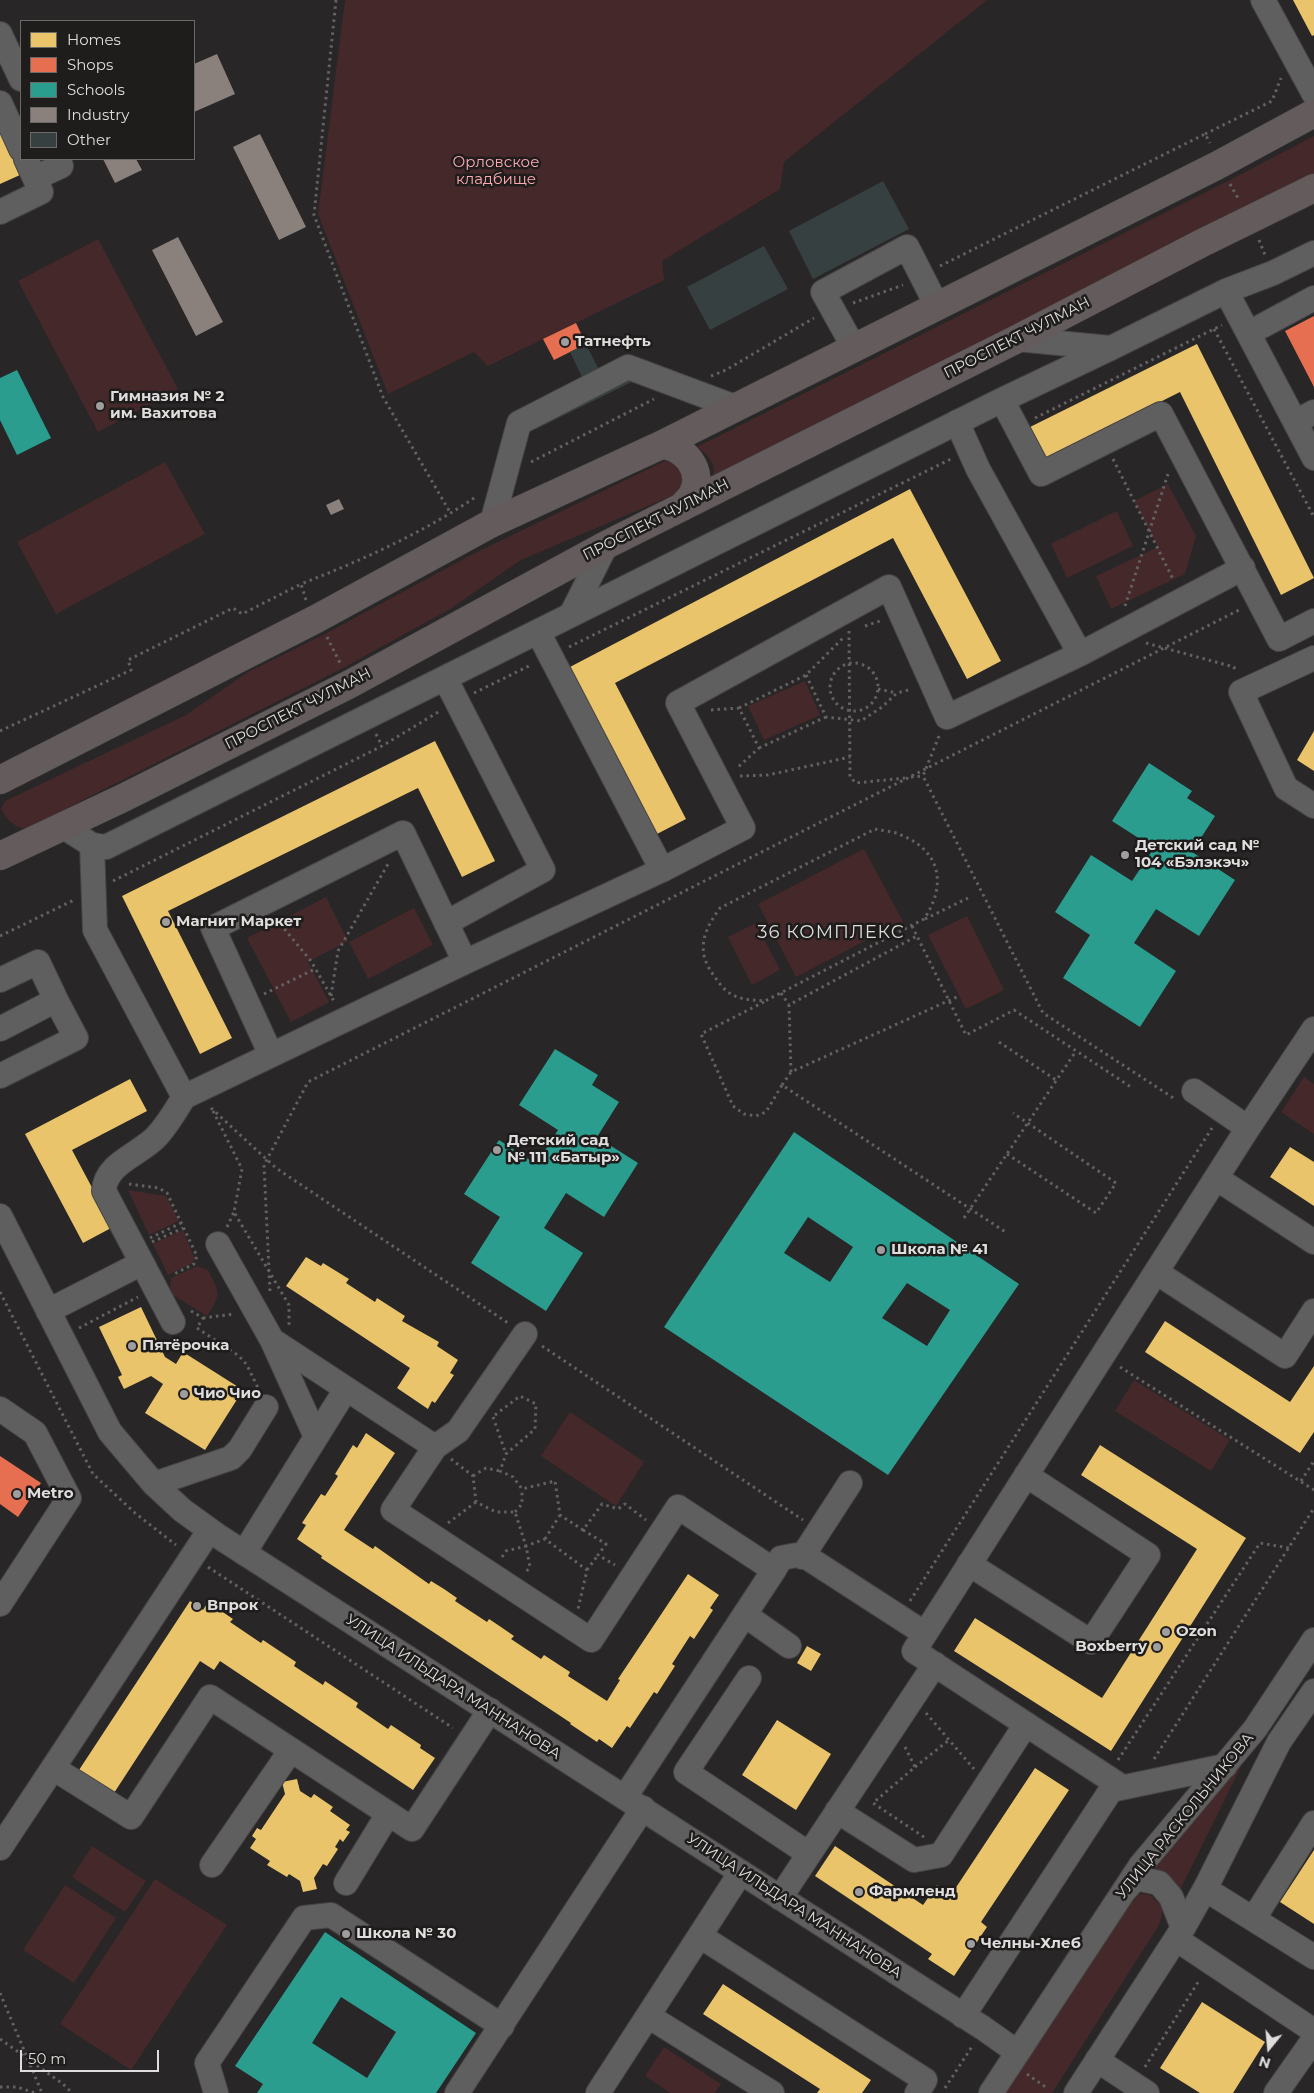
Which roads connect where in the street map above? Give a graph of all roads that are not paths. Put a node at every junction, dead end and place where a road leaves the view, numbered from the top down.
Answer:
1 (1263, 0) edge
2 (0, 34) edge
3 (1301, 61) edge
4 (20, 76) edge
5 (1314, 94) edge
6 (0, 102) edge
7 (1314, 113) edge
8 (20, 147) edge
9 (58, 160) edge
10 (30, 168) edge
11 (1314, 188) edge
12 (0, 212) edge
13 (1314, 253) edge
14 (1226, 291) junction
15 (1314, 298) edge
16 (936, 306) junction
17 (1244, 325) junction
18 (1017, 339) junction
19 (854, 348) junction
20 (1112, 348) junction
21 (1002, 400) junction
22 (735, 407) junction
23 (1305, 417) edge
24 (957, 422) junction
25 (661, 445) junction
26 (1314, 458) edge
27 (682, 507) junction
28 (492, 523) junction
29 (606, 545) junction
30 (1243, 568) junction
31 (571, 615) junction
32 (1314, 621) edge
33 (538, 632) junction
34 (1080, 654) junction
35 (1314, 658) edge
36 (445, 678) junction
37 (0, 780) edge
38 (1314, 806) edge
39 (64, 827) junction
40 (0, 833) edge
41 (29, 843) junction
42 (92, 845) junction
43 (0, 856) edge
44 (662, 870) junction
45 (446, 923) junction
46 (465, 962) junction
47 (0, 980) edge
48 (56, 1000) junction
49 (0, 1029) edge
50 (1314, 1029) edge
51 (271, 1055) junction
52 (0, 1076) edge
53 (184, 1096) junction
54 (1188, 1097) road end
55 (1244, 1135) junction
56 (1216, 1178) junction
57 (0, 1216) edge
58 (1314, 1242) edge
59 (218, 1244) dead end
60 (146, 1253) junction
61 (1156, 1272) junction
62 (48, 1311) junction
63 (1314, 1311) edge
64 (169, 1315) road end
65 (525, 1334) dead end
66 (280, 1345) junction
67 (346, 1389) junction
68 (266, 1407) road end
69 (0, 1409) edge
70 (316, 1437) junction
71 (448, 1453) junction
72 (1026, 1475) junction
73 (850, 1483) dead end
74 (154, 1484) junction
75 (209, 1531) junction
76 (244, 1553) junction
77 (802, 1557) junction
78 (969, 1564) junction
79 (774, 1570) junction
80 (0, 1604) edge
81 (745, 1614) junction
82 (924, 1633) junction
83 (1314, 1640) edge
84 (789, 1646) dead end
85 (934, 1664) junction
86 (749, 1678) dead end
87 (1314, 1691) edge
88 (490, 1710) junction
89 (1026, 1724) junction
90 (291, 1750) junction
91 (1225, 1766) junction
92 (53, 1768) junction
93 (1115, 1782) junction
94 (634, 1802) junction
95 (837, 1811) junction
96 (388, 1814) junction
97 (1314, 1823) edge
98 (0, 1848) edge
99 (809, 1854) junction
100 (212, 1865) dead end
101 (741, 1872) junction
102 (346, 1883) dead end
103 (1206, 1889) junction
104 (780, 1898) junction
105 (1118, 1898) junction
106 (1254, 1918) junction
107 (1180, 1934) junction
108 (700, 1936) junction
109 (1314, 1957) edge
110 (648, 2016) junction
111 (963, 2016) junction
112 (502, 2026) junction
113 (1314, 2031) edge
114 (1314, 2039) edge
115 (1097, 2060) junction
116 (1021, 2063) junction
117 (1136, 2090) edge
118 (216, 2093) edge
119 (457, 2093) edge
120 (598, 2093) edge
121 (772, 2093) edge
122 (917, 2093) edge
123 (992, 2093) edge
124 (1076, 2093) edge
125 (1276, 2093) edge

1 - 3 street
2 - 4 street
3 - 5 street
6 - 8 street
7 - 16 main road
9 - 10 street
10 - 12 street
11 - 18 main road, ПРОСПЕКТ ЧУЛМАН
13 - 14 street
14 - 17 street
14 - 20 street
15 - 17 street
16 - 19 main road
16 - 19 street
17 - 23 street
18 - 20 street
18 - 27 main road, ПРОСПЕКТ ЧУЛМАН
19 - 22 main road
20 - 21 street
21 - 24 street
21 - 30 street
22 - 25 main road
22 - 28 street
23 - 26 street
24 - 31 street
24 - 34 street
25 - 27 main road
25 - 28 main road
27 - 29 main road, ПРОСПЕКТ ЧУЛМАН
28 - 37 main road
29 - 31 street
29 - 39 main road, ПРОСПЕКТ ЧУЛМАН
30 - 32 street
30 - 34 street
31 - 33 street
33 - 36 street
33 - 44 street
34 - 44 street
35 - 38 street
36 - 42 street
36 - 45 street
39 - 41 main road, ПРОСПЕКТ ЧУЛМАН
39 - 42 street
40 - 41 main road
41 - 43 main road, ПРОСПЕКТ ЧУЛМАН
42 - 53 street
44 - 46 street
45 - 46 street
45 - 51 street
46 - 51 street
47 - 48 street
48 - 49 street
48 - 52 street
50 - 55 street
51 - 53 street
53 - 60 street
54 - 55 street
55 - 56 street
56 - 58 street
56 - 61 street
57 - 62 street, УЛИЦА ИЛЬДАРА МАННАНОВА
59 - 66 street
60 - 62 street
60 - 64 street
61 - 63 street
61 - 72 street
62 - 74 street, УЛИЦА ИЛЬДАРА МАННАНОВА
65 - 71 street
66 - 67 street
66 - 70 street
67 - 70 street
67 - 71 street
68 - 74 street
69 - 80 street
70 - 76 street
71 - 79 street
72 - 78 street
72 - 78 street
73 - 77 street
74 - 75 street, УЛИЦА ИЛЬДАРА МАННАНОВА
75 - 76 street, УЛИЦА ИЛЬДАРА МАННАНОВА
75 - 92 street
76 - 88 street, УЛИЦА ИЛЬДАРА МАННАНОВА
77 - 79 street
77 - 82 street
78 - 82 street
79 - 81 street
81 - 84 street
81 - 94 street
82 - 85 street
83 - 91 street, УЛИЦА РАСКОЛЬНИКОВА
85 - 89 street
85 - 95 street
86 - 99 street
87 - 103 street, УЛИЦА РАСКОЛЬНИКОВА
88 - 94 street, УЛИЦА ИЛЬДАРА МАННАНОВА
88 - 96 street
89 - 93 street
89 - 95 street
90 - 92 street
90 - 96 street
90 - 100 street
91 - 93 street
91 - 105 street, УЛИЦА РАСКОЛЬНИКОВА
92 - 98 street
93 - 111 street
94 - 101 street, УЛИЦА ИЛЬДАРА МАННАНОВА
94 - 112 street
95 - 99 street
96 - 102 street
97 - 106 street
99 - 104 street
101 - 104 street, УЛИЦА ИЛЬДАРА МАННАНОВА
101 - 108 street
103 - 106 street
103 - 107 street, УЛИЦА РАСКОЛЬНИКОВА
104 - 111 street, УЛИЦА ИЛЬДАРА МАННАНОВА
105 - 107 street
105 - 116 street, УЛИЦА РАСКОЛЬНИКОВА
106 - 109 street
107 - 113 street
107 - 115 street, УЛИЦА РАСКОЛЬНИКОВА
108 - 110 street
108 - 122 street
110 - 120 street
110 - 121 street
111 - 116 street, УЛИЦА ИЛЬДАРА МАННАНОВА
112 - 118 street
112 - 119 street
114 - 125 street
115 - 117 street
115 - 124 street, УЛИЦА РАСКОЛЬНИКОВА
116 - 123 street, УЛИЦА РАСКОЛЬНИКОВА

